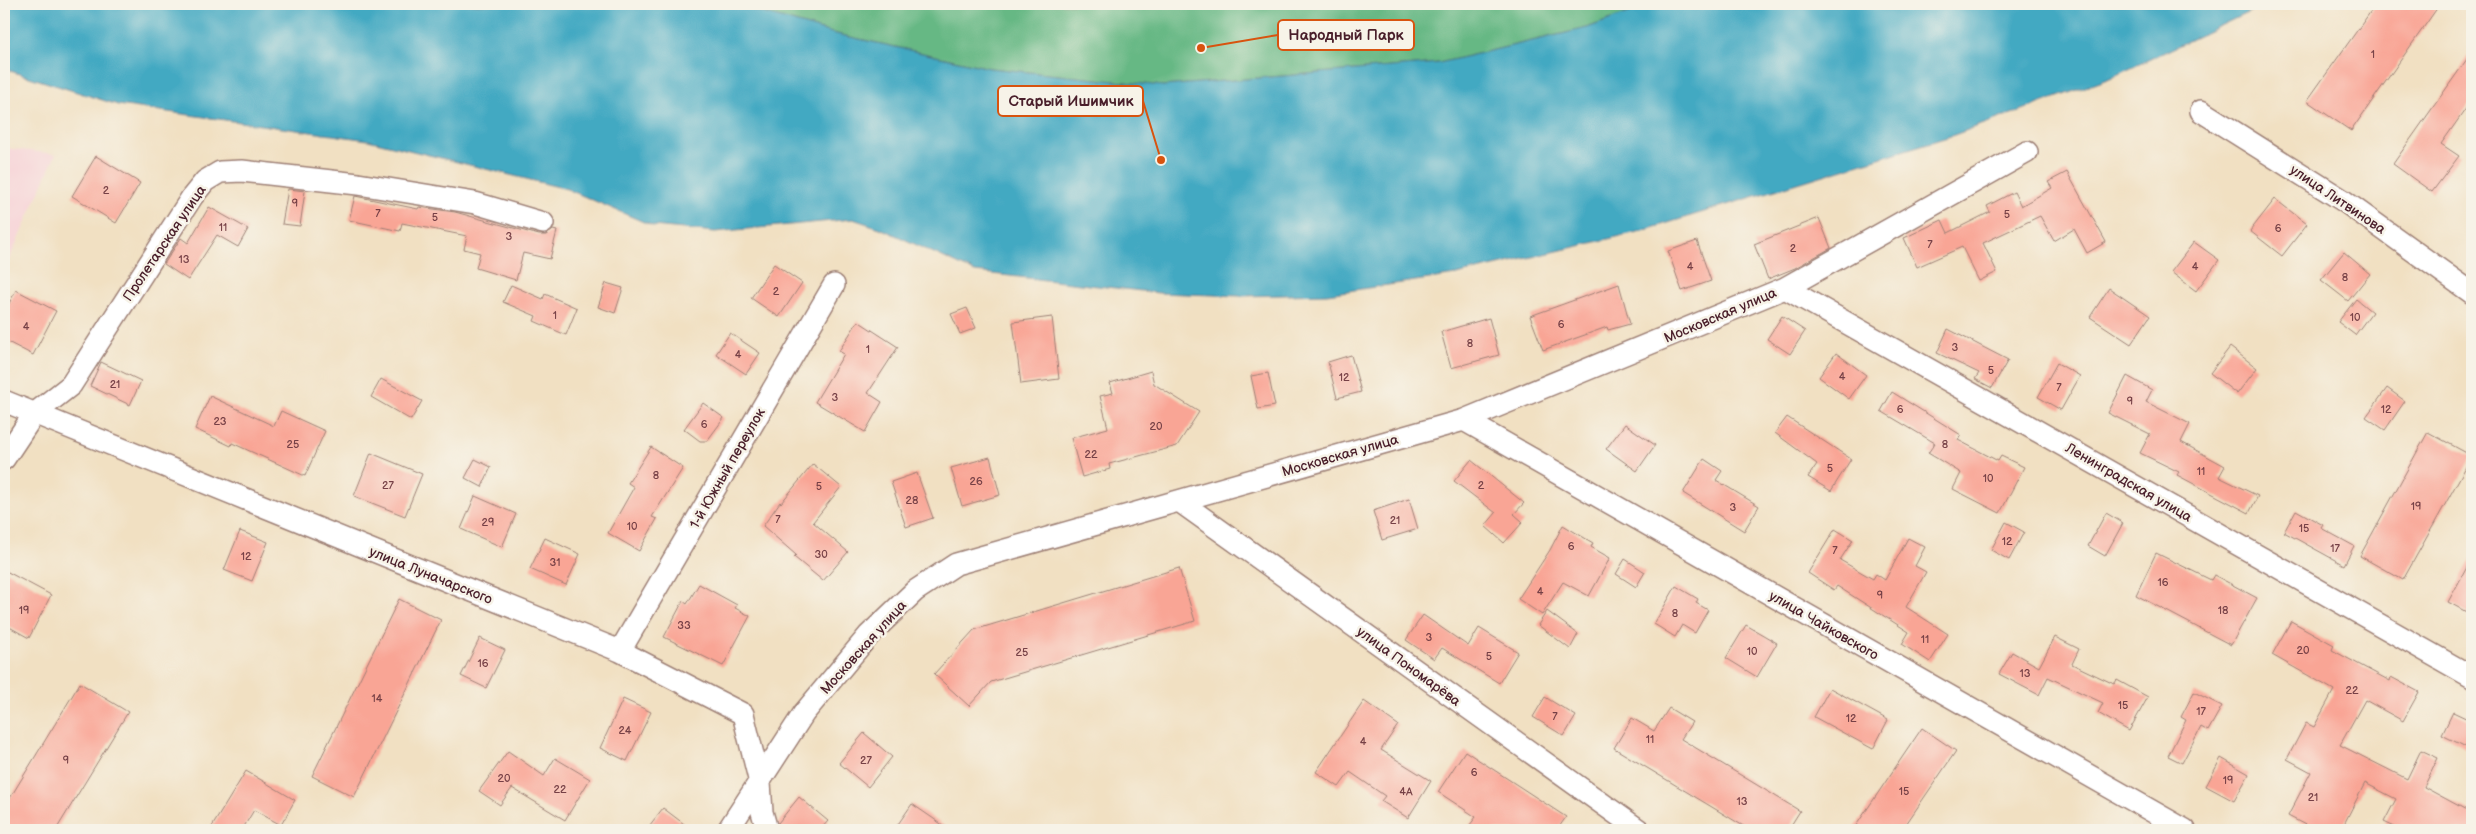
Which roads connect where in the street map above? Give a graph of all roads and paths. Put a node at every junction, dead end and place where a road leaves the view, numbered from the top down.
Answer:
1 (2201, 111) dead end
2 (2027, 152) dead end
3 (543, 223) dead end
4 (834, 284) dead end
5 (1785, 288) junction
6 (2472, 293) edge
7 (4, 401) edge
8 (34, 414) junction
9 (1464, 420) junction
10 (4, 459) edge
11 (1179, 501) junction
12 (620, 651) junction
13 (2472, 677) edge
14 (760, 783) junction
15 (728, 830) edge
16 (767, 830) edge
17 (1639, 830) edge
18 (2185, 830) edge

1 - 6 street, улица Литвинова
2 - 5 street, Московская улица
3 - 8 street, Пролетарская улица
4 - 12 street, 1-й Южный переулок
5 - 9 street, Московская улица
5 - 13 street, Ленинградская улица
7 - 8 street, улица Луначарского
8 - 10 street, Пролетарская улица
8 - 12 street, улица Луначарского
9 - 11 street, Московская улица
9 - 18 street, улица Чайковского
11 - 14 street, Московская улица
11 - 17 street, улица Пономарёва
12 - 14 street, улица Луначарского
14 - 15 street, Московская улица
14 - 16 street, улица Луначарского

